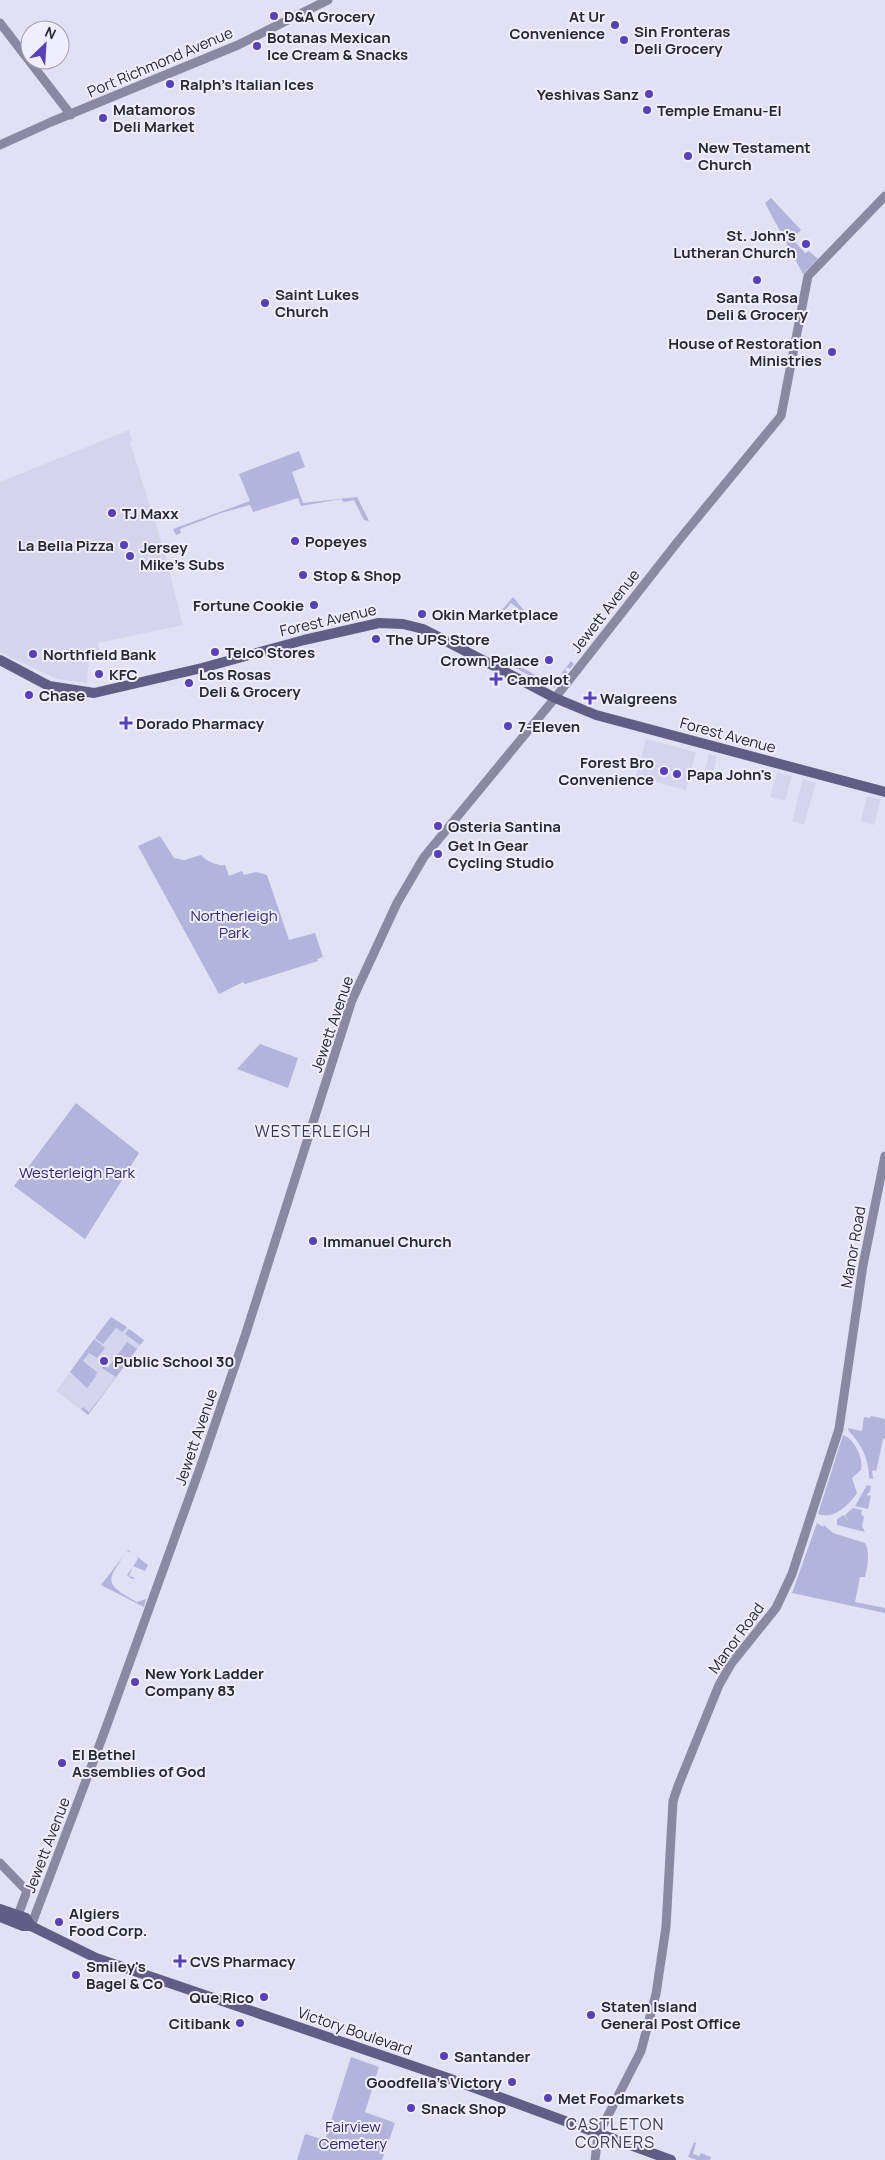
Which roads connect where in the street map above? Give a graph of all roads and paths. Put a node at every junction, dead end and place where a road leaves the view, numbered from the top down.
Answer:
1 (328, 0) edge
2 (0, 23) edge
3 (71, 114) junction
4 (0, 145) edge
5 (885, 196) edge
6 (0, 660) edge
7 (555, 698) junction
8 (885, 792) edge
9 (885, 1156) edge
10 (0, 1863) edge
11 (0, 1909) edge
12 (18, 1915) junction
13 (0, 1916) edge
14 (31, 1926) junction
15 (598, 2135) junction
16 (595, 2160) edge
17 (671, 2160) edge

1 - 3 street, Port Richmond Avenue
2 - 3 street
3 - 4 street, Port Richmond Avenue
5 - 7 street, Jewett Avenue
6 - 7 main road, Forest Avenue
7 - 8 main road, Forest Avenue
7 - 14 street, Jewett Avenue
9 - 15 street, Manor Road
10 - 12 street
11 - 12 main road, Victory Boulevard
12 - 14 main road, Victory Boulevard
13 - 14 main road, Victory Boulevard
14 - 15 main road, Victory Boulevard
15 - 16 street, Manor Road
15 - 17 main road, Victory Boulevard

